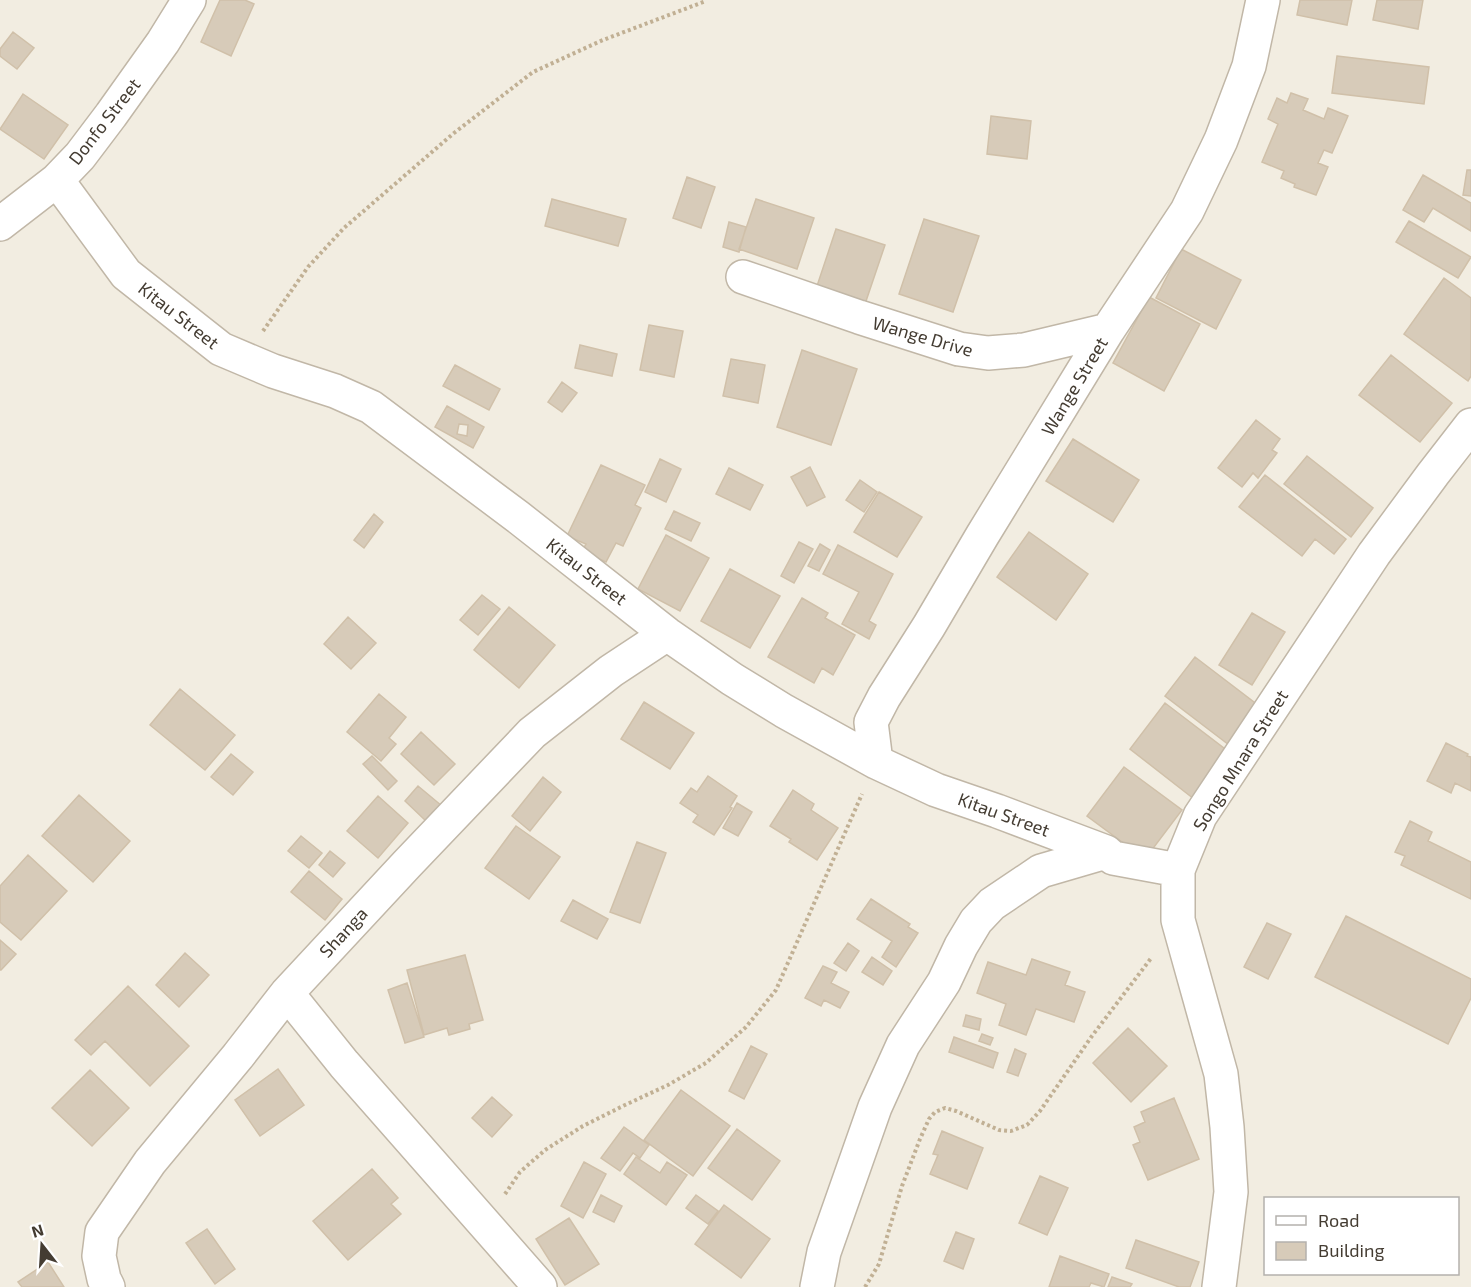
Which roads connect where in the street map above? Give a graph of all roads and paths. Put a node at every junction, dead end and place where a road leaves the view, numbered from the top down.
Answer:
1 (189, 0) edge
2 (706, 0) edge
3 (1263, 0) edge
4 (57, 180) junction
5 (0, 224) edge
6 (743, 277) dead end
7 (1108, 330) junction
8 (242, 358) junction
9 (1471, 425) edge
10 (667, 634) junction
11 (876, 762) junction
12 (1106, 852) junction
13 (1178, 870) junction
14 (1178, 920) junction
15 (287, 993) junction
16 (484, 1225) junction
17 (108, 1287) edge
18 (540, 1287) edge
19 (817, 1287) edge
20 (865, 1287) edge
21 (1219, 1287) edge

1 - 4 street, Donfo Street
2 - 8 path
3 - 7 street, Wange Street
4 - 5 street, Donfo Street
4 - 8 street, Kitau Street
6 - 7 street, Wange Drive
7 - 11 street, Wange Street
8 - 10 street, Kitau Street
9 - 13 street, Songo Mnara Street
10 - 11 street, Kitau Street
10 - 15 street, Shanga
11 - 12 street, Kitau Street
11 - 16 path
12 - 13 street, Kitau Street
12 - 19 street
13 - 14 street, Songo Mnara Street
14 - 20 path
14 - 21 street, Songo Mnara Street
15 - 16 street
15 - 17 street, Shanga
16 - 18 street

